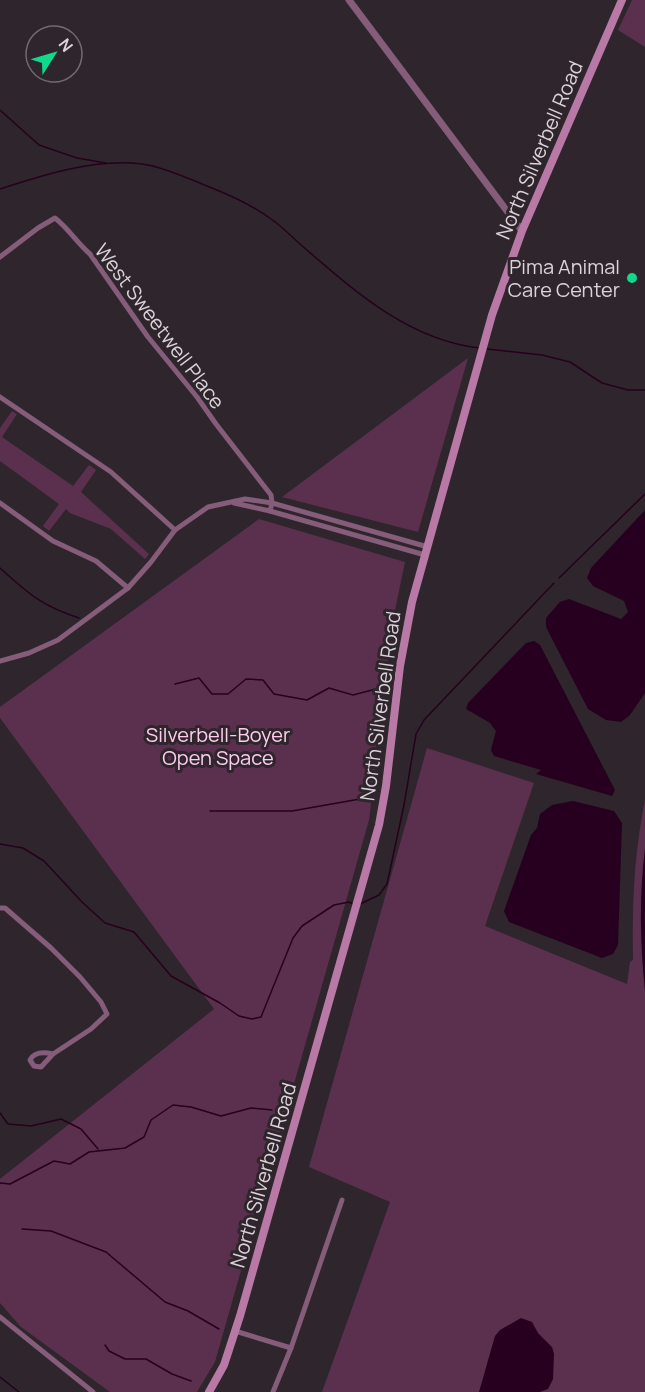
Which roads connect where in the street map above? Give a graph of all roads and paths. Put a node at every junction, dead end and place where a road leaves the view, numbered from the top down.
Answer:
1 (349, 0) edge
2 (622, 0) edge
3 (522, 231) junction
4 (0, 257) edge
5 (0, 397) edge
6 (232, 502) junction
7 (0, 503) edge
8 (272, 503) junction
9 (270, 511) junction
10 (311, 514) junction
11 (309, 522) junction
12 (175, 530) junction
13 (427, 551) junction
14 (129, 588) junction
15 (0, 661) edge
16 (0, 908) edge
17 (53, 1053) dead end
18 (342, 1200) dead end
19 (0, 1317) edge
20 (235, 1331) junction
21 (291, 1348) junction
22 (93, 1392) edge
23 (208, 1392) edge
24 (273, 1392) edge

1 - 3 street
2 - 3 main road, North Silverbell Road
3 - 13 main road, North Silverbell Road
4 - 8 street, West Sweetwell Place
5 - 12 street
6 - 8 street
6 - 9 street
6 - 12 street
7 - 14 street
8 - 9 street
8 - 10 street
9 - 11 street
10 - 11 street
10 - 13 street
11 - 13 street
12 - 14 street
13 - 20 main road, North Silverbell Road
14 - 15 street
16 - 17 street
18 - 21 street
19 - 22 street
20 - 21 street
20 - 23 main road, North Silverbell Road
21 - 24 street

